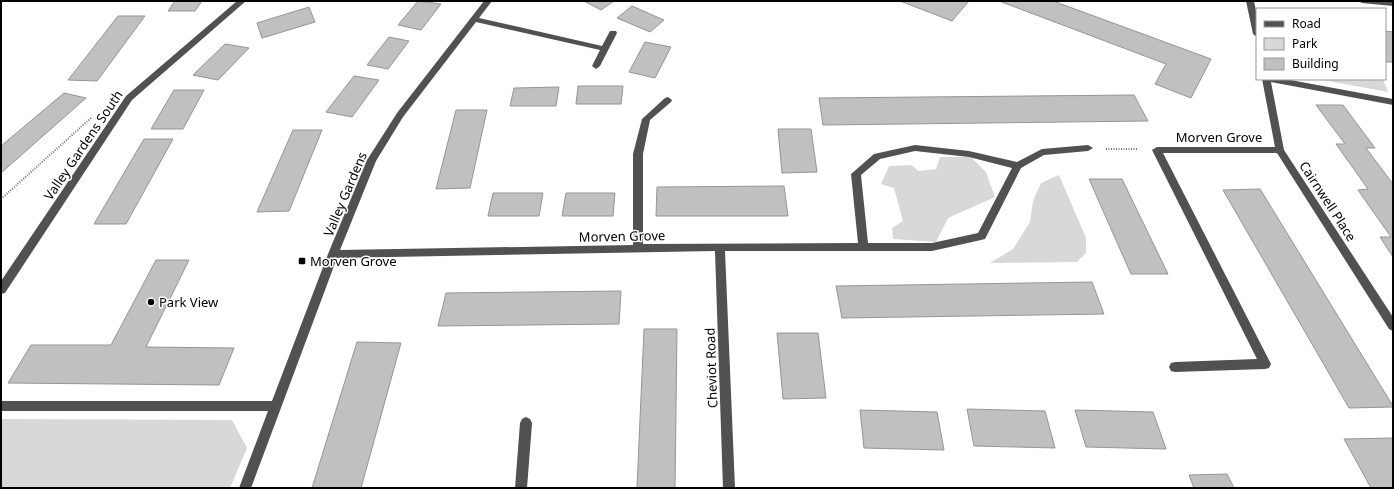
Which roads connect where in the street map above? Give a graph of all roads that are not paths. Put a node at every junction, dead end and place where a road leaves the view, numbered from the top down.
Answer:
1 (242, 1) edge
2 (488, 1) edge
3 (1250, 1) edge
4 (1362, 1) edge
5 (1393, 4) edge
6 (474, 19) junction
7 (1256, 29) edge
8 (613, 33) dead end
9 (605, 49) junction
10 (596, 66) dead end
11 (1266, 80) edge
12 (1275, 80) edge
13 (668, 100) dead end
14 (1393, 102) edge
15 (1088, 148) road end
16 (1280, 150) junction
17 (1018, 166) junction
18 (720, 247) junction
19 (863, 247) junction
20 (638, 249) junction
21 (333, 254) junction
22 (1, 290) edge
23 (1393, 326) edge
24 (1175, 367) dead end
25 (1, 406) edge
26 (276, 406) junction
27 (526, 423) dead end
28 (245, 488) edge
29 (521, 488) edge
30 (729, 488) edge

1 - 22 street, Valley Gardens South
2 - 6 street, Valley Gardens
3 - 7 street
4 - 5 street
6 - 9 street
6 - 21 street, Valley Gardens
8 - 9 street
9 - 10 street
11 - 16 street, Cairnwell Place
12 - 14 street
13 - 20 street
15 - 17 street
16 - 23 street, Cairnwell Place
16 - 24 street, Morven Grove
17 - 19 street, Morven Grove
17 - 19 street
18 - 19 street, Morven Grove
18 - 20 street, Morven Grove
18 - 30 street, Cheviot Road
20 - 21 street, Morven Grove
21 - 26 street, Valley Gardens
25 - 26 street
26 - 28 street, Valley Gardens
27 - 29 street

